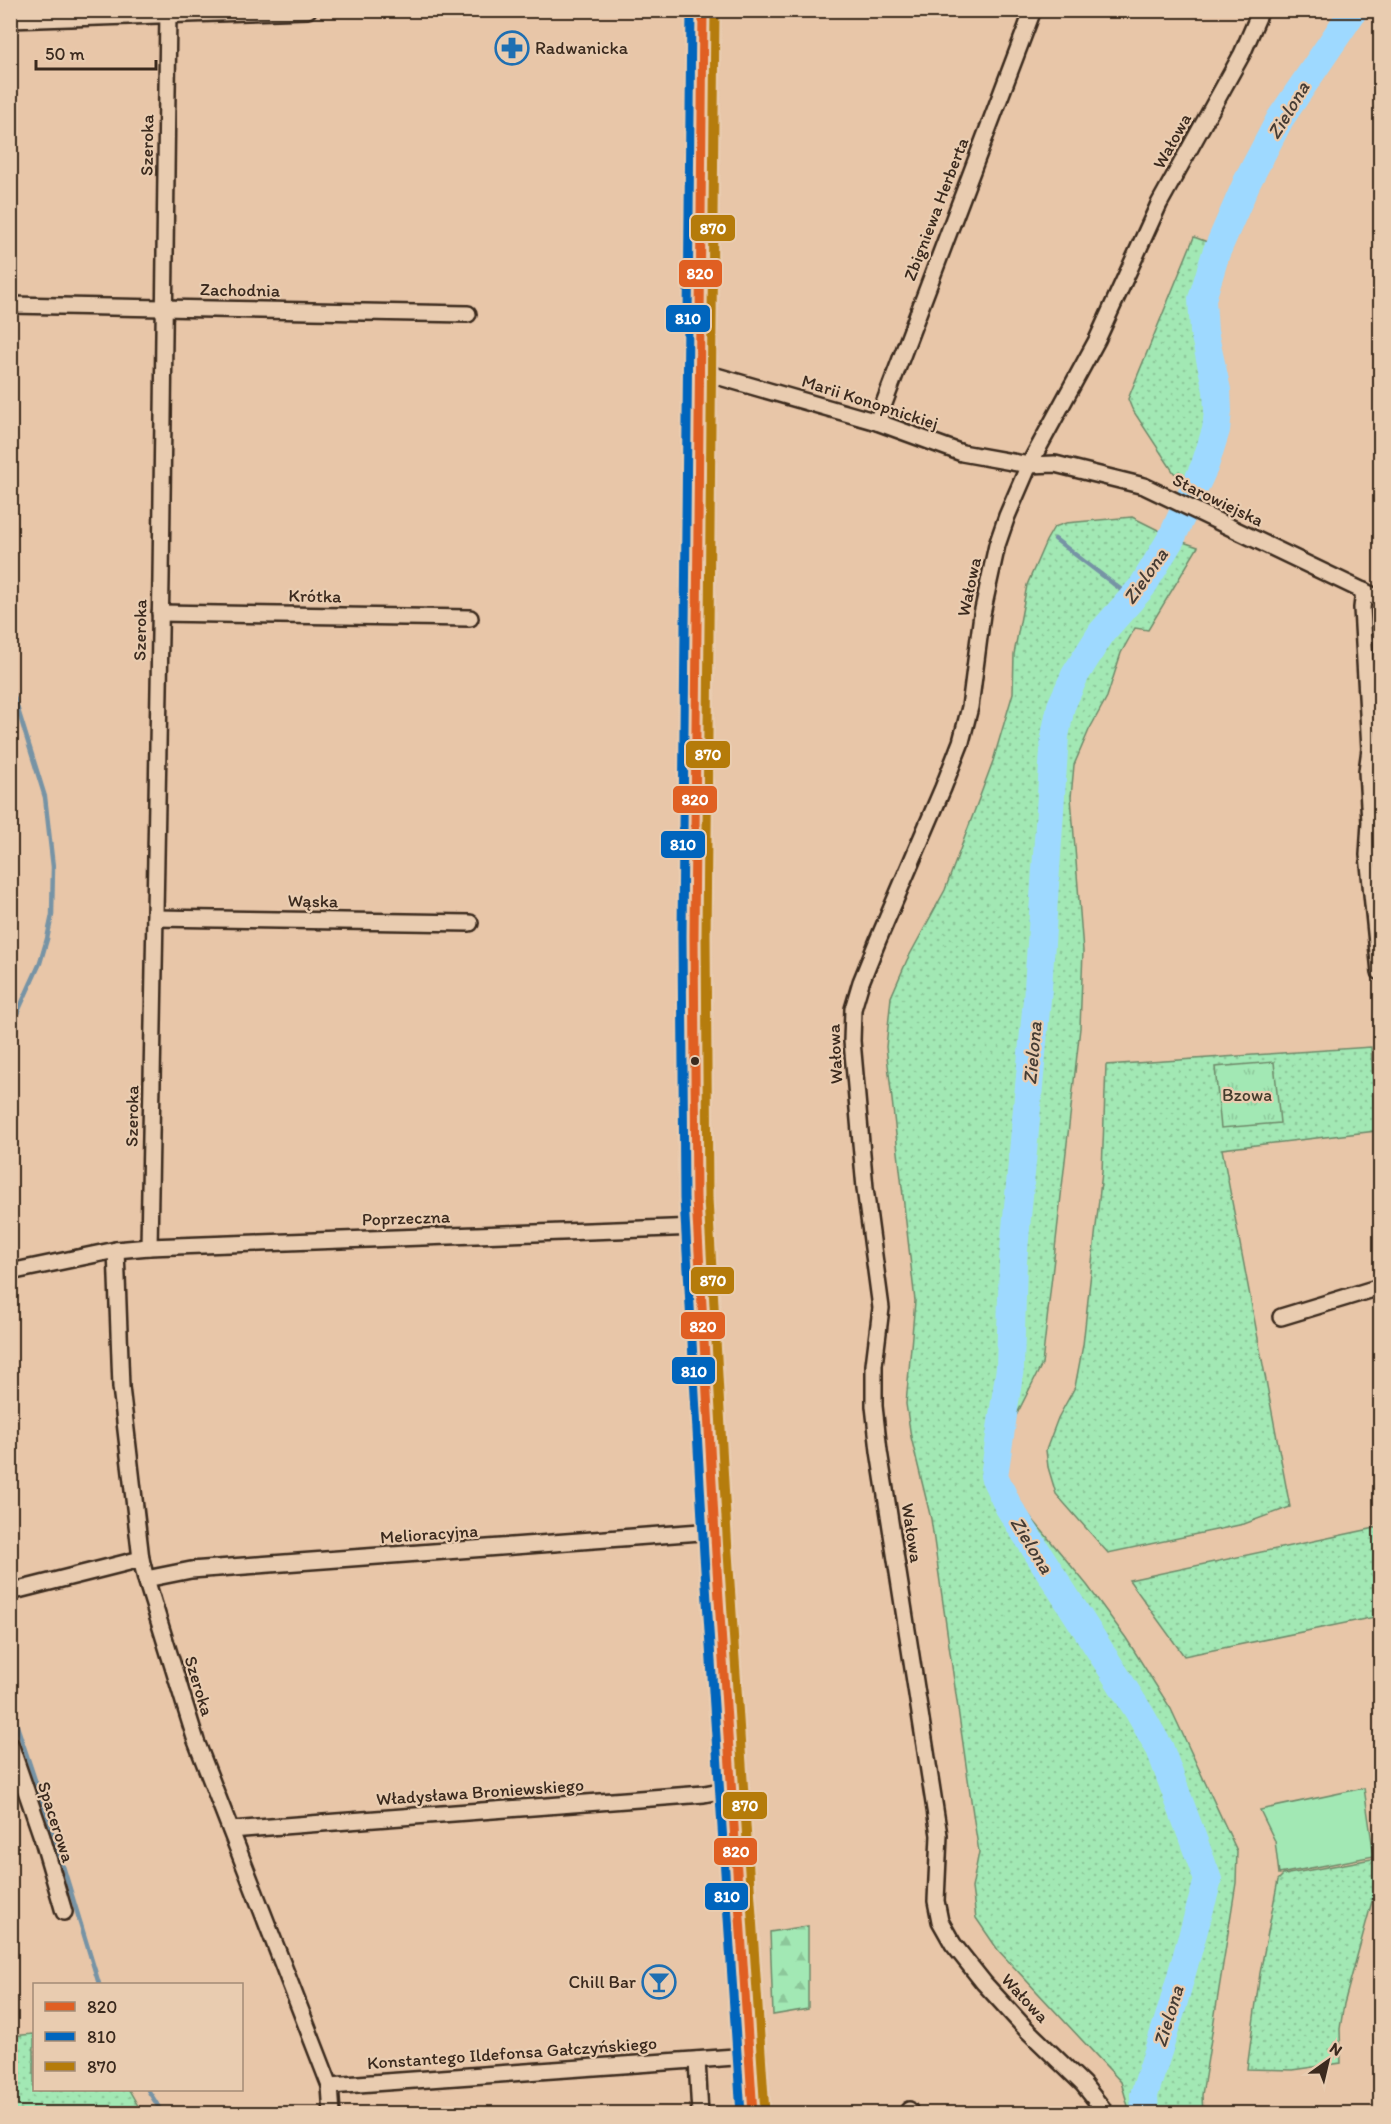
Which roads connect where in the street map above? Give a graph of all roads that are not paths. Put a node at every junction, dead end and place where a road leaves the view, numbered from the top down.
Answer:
1 (308, 10) edge
2 (703, 10) edge
3 (1033, 10) edge
4 (1261, 10) edge
5 (168, 13) edge
6 (10, 20) edge
7 (10, 305) edge
8 (164, 307) junction
9 (468, 314) dead end
10 (699, 371) junction
11 (877, 422) junction
12 (1029, 465) junction
13 (1364, 591) junction
14 (1380, 599) edge
15 (160, 614) junction
16 (470, 618) dead end
17 (155, 918) junction
18 (470, 922) dead end
19 (1380, 972) edge
20 (698, 1227) junction
21 (149, 1247) junction
22 (116, 1250) junction
23 (10, 1272) edge
24 (1380, 1287) edge
25 (1281, 1317) dead end
26 (714, 1531) junction
27 (141, 1559) junction
28 (146, 1580) junction
29 (10, 1592) edge
30 (10, 1744) edge
31 (731, 1789) junction
32 (231, 1830) junction
33 (64, 1912) dead end
34 (749, 2056) junction
35 (697, 2060) junction
36 (330, 2086) junction
37 (332, 2114) edge
38 (700, 2114) edge
39 (753, 2114) edge
40 (1105, 2114) edge

1 - 5 street
2 - 10 main road
3 - 11 street, Zbigniewa Herberta
4 - 12 street, Wałowa
5 - 6 street
5 - 8 street, Szeroka
7 - 8 street, Zachodnia
8 - 9 street, Zachodnia
8 - 15 street, Szeroka
10 - 11 street, Marii Konopnickiej
10 - 20 main road
11 - 12 street, Marii Konopnickiej
12 - 13 street, Starowiejska
12 - 40 street, Wałowa
13 - 14 street, Starowiejska
13 - 19 street
15 - 16 street, Krótka
15 - 17 street, Szeroka
17 - 18 street, Wąska
17 - 21 street, Szeroka
20 - 21 street, Poprzeczna
20 - 26 main road
21 - 22 street, Poprzeczna
22 - 23 street, Poprzeczna
22 - 27 street, Szeroka
24 - 25 street
26 - 28 street, Melioracyjna
26 - 31 main road
27 - 28 street, Szeroka
27 - 29 street
28 - 32 street, Szeroka
30 - 33 street, Spacerowa
31 - 32 street, Władysława Broniewskiego
31 - 34 main road
32 - 36 street, Szeroka
34 - 35 street, Konstantego Ildefonsa Gałczyńskiego
34 - 39 main road
35 - 36 street, Konstantego Ildefonsa Gałczyńskiego
35 - 38 street
36 - 37 street, Szeroka

